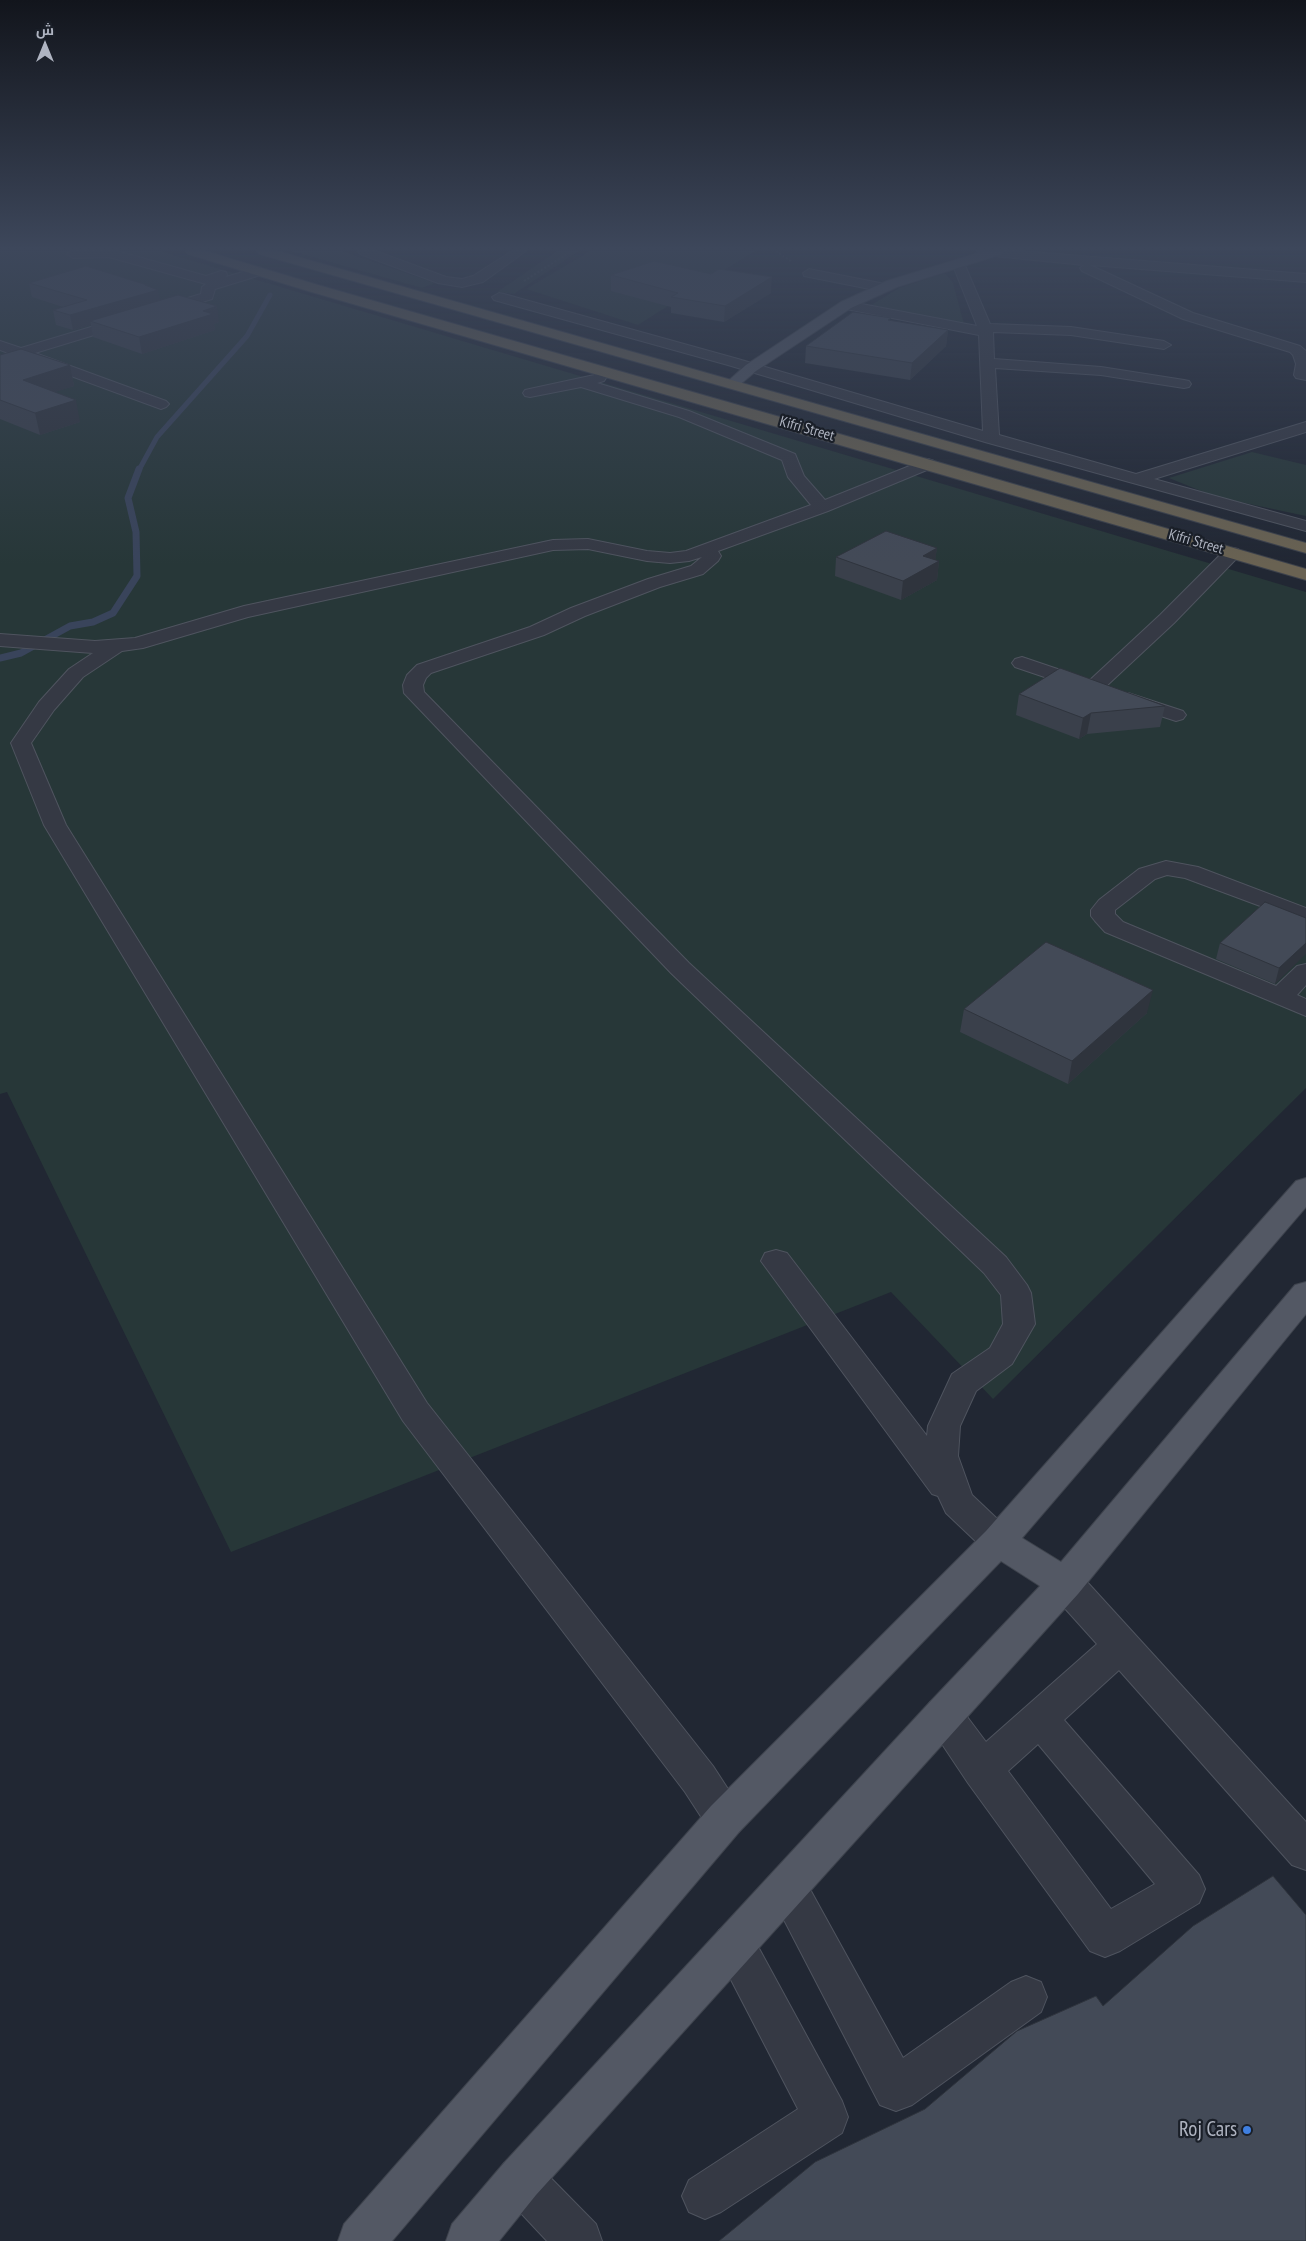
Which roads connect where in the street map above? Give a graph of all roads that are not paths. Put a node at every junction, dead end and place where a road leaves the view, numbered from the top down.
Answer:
1 (27, 356) edge
2 (550, 356) edge
3 (631, 356) edge
4 (707, 356) edge
5 (770, 356) edge
6 (988, 356) edge
7 (1301, 356) edge
8 (989, 362) junction
9 (751, 368) junction
10 (613, 374) junction
11 (1306, 376) edge
12 (582, 383) junction
13 (732, 384) junction
14 (1184, 384) dead end
15 (530, 393) dead end
16 (161, 404) dead end
17 (1306, 427) edge
18 (991, 438) junction
19 (928, 464) junction
20 (1137, 479) junction
21 (822, 507) junction
22 (1306, 526) edge
23 (1306, 548) edge
24 (709, 550) junction
25 (1232, 553) junction
26 (1306, 575) edge
27 (8, 641) edge
28 (105, 647) junction
29 (1022, 663) dead end
30 (1094, 687) junction
31 (1176, 714) dead end
32 (1306, 916) edge
33 (1306, 971) edge
34 (1281, 996) junction
35 (1306, 1008) edge
36 (1306, 1188) edge
37 (776, 1261) dead end
38 (1306, 1293) edge
39 (958, 1503) junction
40 (998, 1541) junction
41 (1065, 1583) junction
42 (1121, 1645) junction
43 (943, 1714) junction
44 (1039, 1718) junction
45 (982, 1770) junction
46 (725, 1819) junction
47 (1306, 1851) edge
48 (787, 1887) junction
49 (734, 1945) junction
50 (1026, 1997) dead end
51 (520, 2179) junction
52 (705, 2196) dead end
53 (362, 2241) edge
54 (469, 2241) edge
55 (579, 2241) edge

1 - 16 street
2 - 10 highway, Kifri Street
3 - 13 highway, Kifri Street
4 - 9 street
5 - 9 main road
6 - 8 street
7 - 11 street
8 - 14 street
8 - 18 street
9 - 13 main road
9 - 18 street
10 - 12 street
10 - 19 highway, Kifri Street
12 - 15 street
12 - 21 street
13 - 23 highway, Kifri Street
17 - 20 street
18 - 20 street
19 - 21 street
19 - 25 highway, Kifri Street
20 - 22 street
21 - 24 street
24 - 28 street
24 - 39 street
25 - 26 highway, Kifri Street
25 - 30 street
27 - 28 street
28 - 46 street
29 - 30 street
30 - 31 street
32 - 34 street
33 - 34 street
34 - 35 street
36 - 40 main road
37 - 39 street
38 - 41 main road
39 - 40 street
40 - 41 main road
40 - 46 main road
41 - 42 street
41 - 43 main road
42 - 44 street
42 - 47 street
43 - 45 street
43 - 48 main road
44 - 45 street
44 - 45 street
46 - 53 main road
48 - 49 main road
48 - 50 street
49 - 51 main road
49 - 52 street
51 - 54 main road
51 - 55 street

